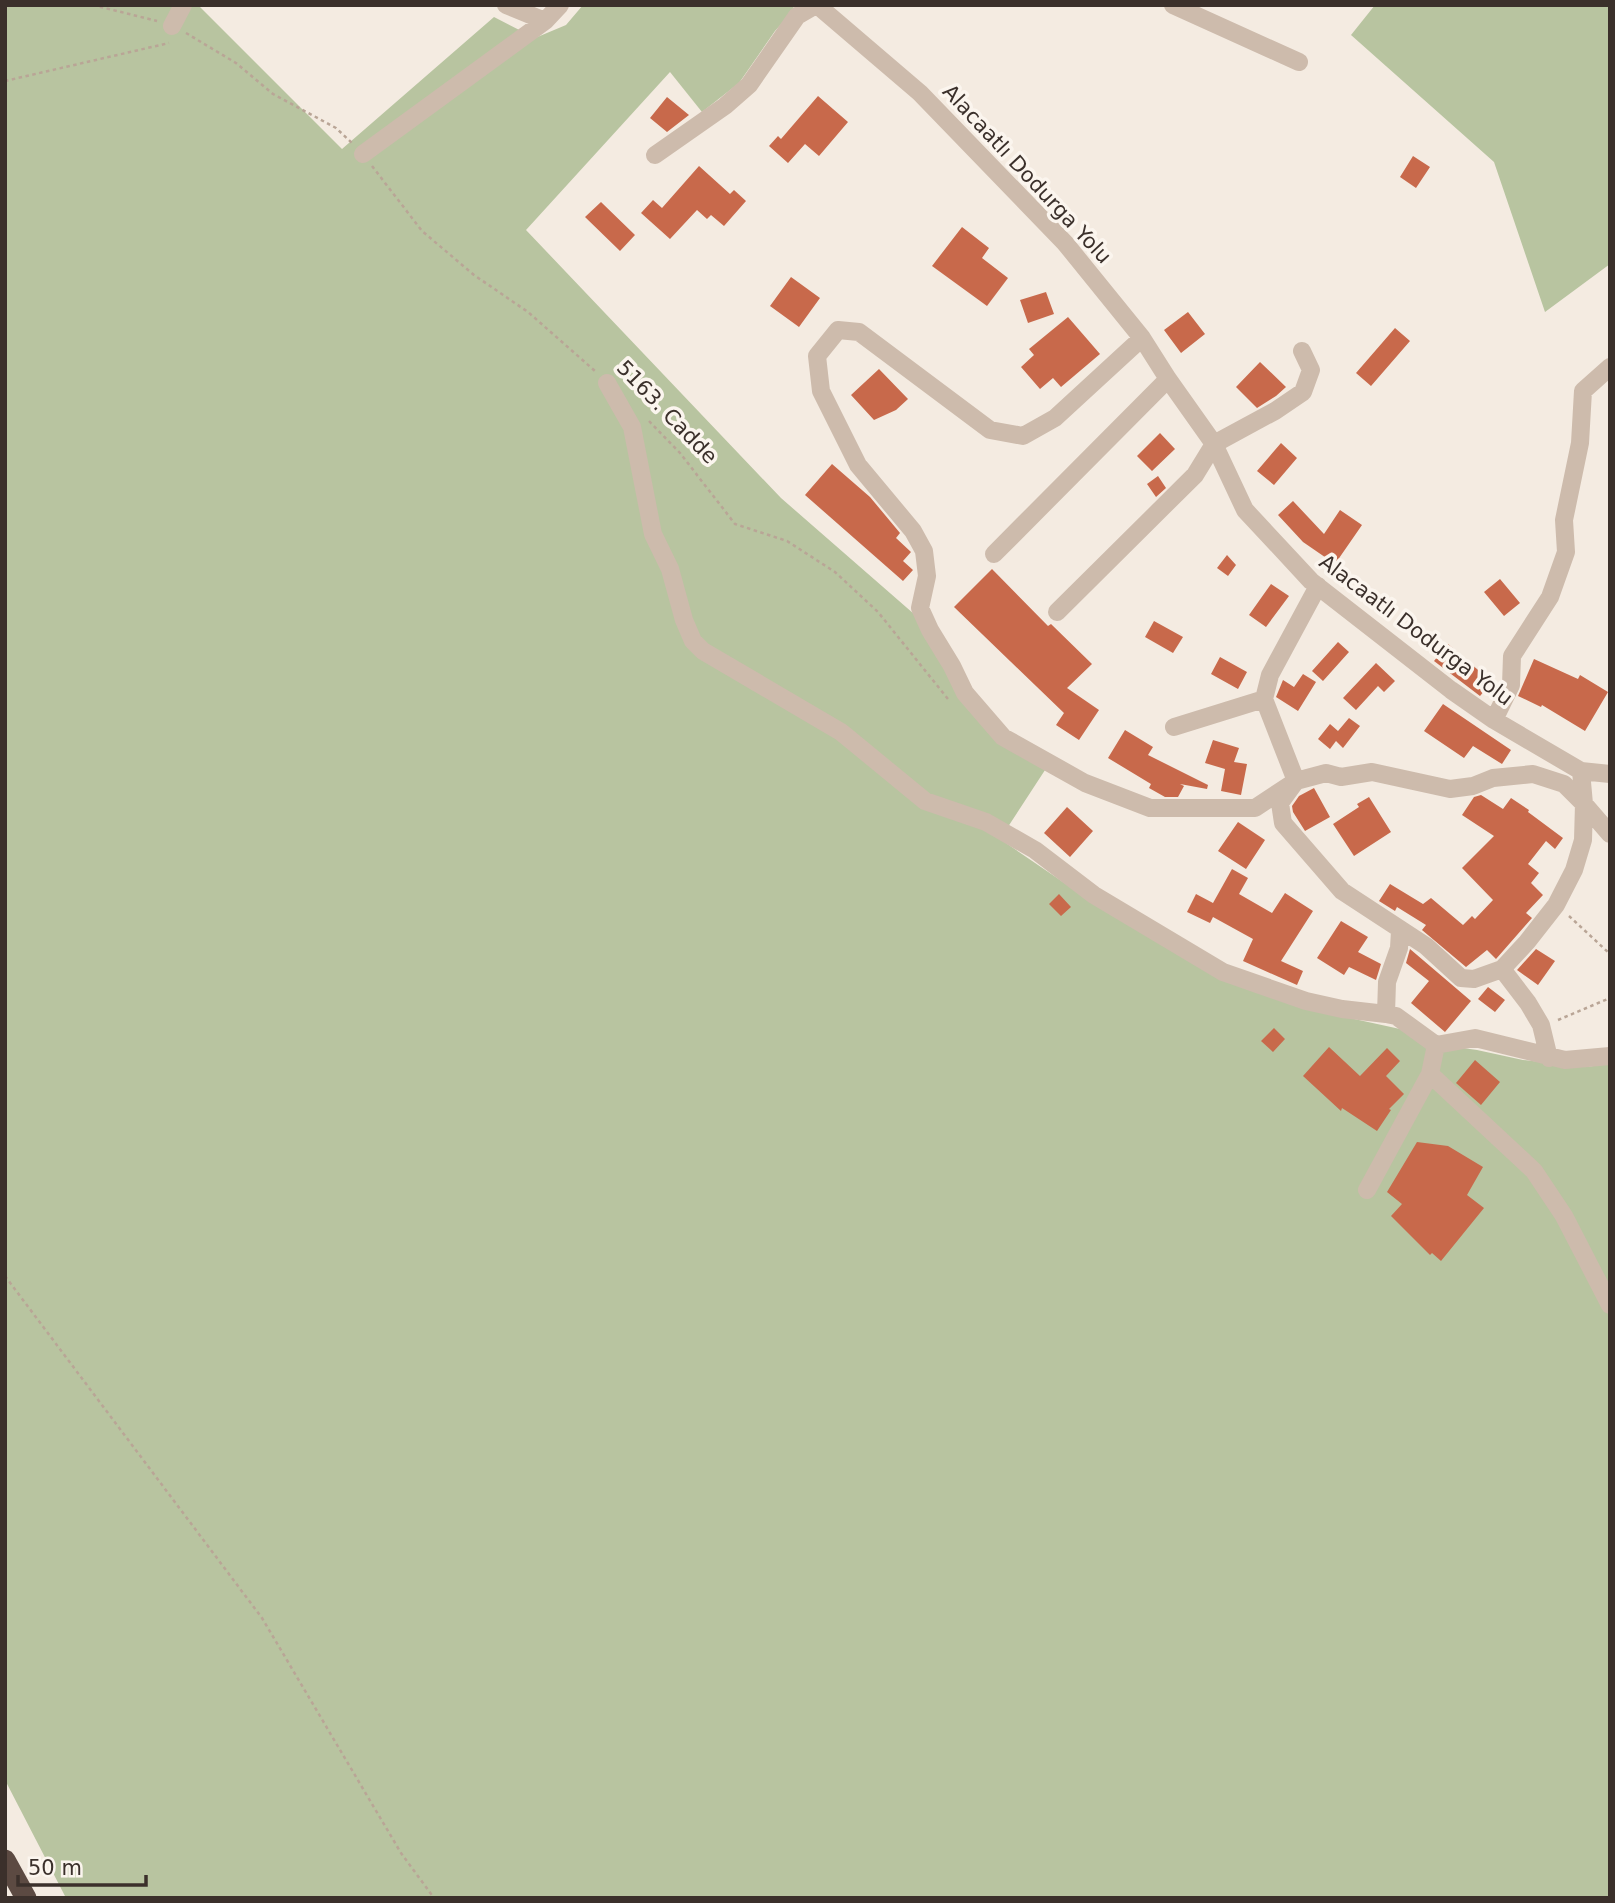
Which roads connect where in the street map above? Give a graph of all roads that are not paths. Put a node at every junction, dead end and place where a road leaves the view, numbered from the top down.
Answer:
1 (183, 5) edge
2 (506, 5) edge
3 (560, 5) edge
4 (817, 5) edge
5 (1173, 5) edge
6 (545, 21) junction
7 (175, 36) road end
8 (1299, 62) dead end
9 (363, 154) road end
10 (655, 155) dead end
11 (1142, 338) junction
12 (1302, 351) dead end
13 (1610, 367) edge
14 (1168, 379) junction
15 (607, 383) road end
16 (1214, 444) junction
17 (994, 554) dead end
18 (1318, 586) junction
19 (1057, 612) dead end
20 (1264, 699) junction
21 (1494, 720) junction
22 (1174, 727) dead end
23 (1581, 771) junction
24 (1610, 774) edge
25 (1296, 781) junction
26 (1584, 804) junction
27 (1610, 834) edge
28 (1400, 931) junction
29 (1502, 969) junction
30 (1386, 1014) junction
31 (1436, 1045) junction
32 (1610, 1056) edge
33 (1549, 1058) junction
34 (1430, 1074) junction
35 (1367, 1191) dead end
36 (1610, 1306) edge
37 (5, 1860) edge
38 (26, 1898) edge

1 - 7 street
2 - 6 street
3 - 6 street
4 - 10 street
4 - 11 street, Alacaatlı Dodurga Yolu
5 - 8 street
6 - 9 street
11 - 14 street, Alacaatlı Dodurga Yolu
11 - 25 street
12 - 16 street
13 - 21 street
14 - 16 street, Alacaatlı Dodurga Yolu
14 - 17 street
15 - 30 street
16 - 18 street, Alacaatlı Dodurga Yolu
16 - 19 street
18 - 20 street
18 - 21 street, Alacaatlı Dodurga Yolu
20 - 22 street
20 - 25 street
21 - 23 street, Alacaatlı Dodurga Yolu
23 - 24 street, Alacaatlı Dodurga Yolu
23 - 26 street
25 - 26 street
25 - 28 street
26 - 27 street
26 - 29 street
28 - 29 street
28 - 30 street
29 - 33 street
30 - 31 street
31 - 33 street
31 - 34 street
32 - 33 street
34 - 35 street
34 - 36 street
37 - 38 highway

